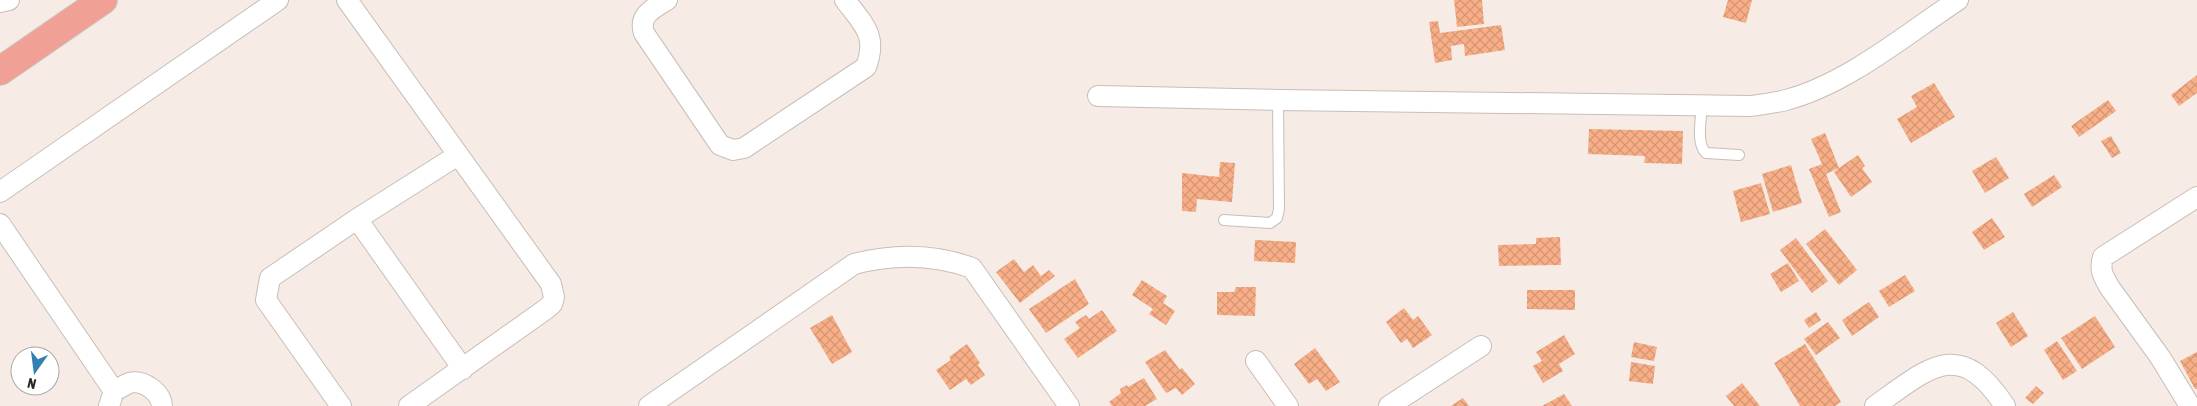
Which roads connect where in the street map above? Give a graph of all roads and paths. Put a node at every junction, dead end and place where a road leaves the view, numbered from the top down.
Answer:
1 (9, 0) edge
2 (102, 0) edge
3 (278, 0) edge
4 (347, 0) edge
5 (667, 0) edge
6 (845, 0) edge
7 (1958, 0) edge
8 (0, 2) edge
9 (0, 72) edge
10 (1098, 96) dead end
11 (1278, 100) junction
12 (1702, 106) junction
13 (458, 155) junction
14 (1739, 155) dead end
15 (0, 192) edge
16 (2197, 197) edge
17 (357, 219) junction
18 (1224, 220) dead end
19 (0, 224) edge
20 (1481, 346) dead end
21 (1256, 361) dead end
22 (463, 369) junction
23 (112, 399) edge
24 (162, 406) edge
25 (341, 406) edge
26 (409, 406) edge
27 (649, 406) edge
28 (1068, 406) edge
29 (1288, 406) edge
30 (1389, 406) edge
31 (1875, 406) edge
32 (2005, 406) edge
33 (2190, 406) edge

1 - 8 street
2 - 9 main road
3 - 15 street
4 - 13 street
5 - 6 street
7 - 12 street
10 - 11 street
11 - 12 street
11 - 18 lane
12 - 14 lane
13 - 17 street
13 - 22 street
16 - 33 street
17 - 22 street
17 - 25 street
19 - 23 street
20 - 30 street
21 - 29 street
22 - 26 street
23 - 24 street
27 - 28 street
31 - 32 street

